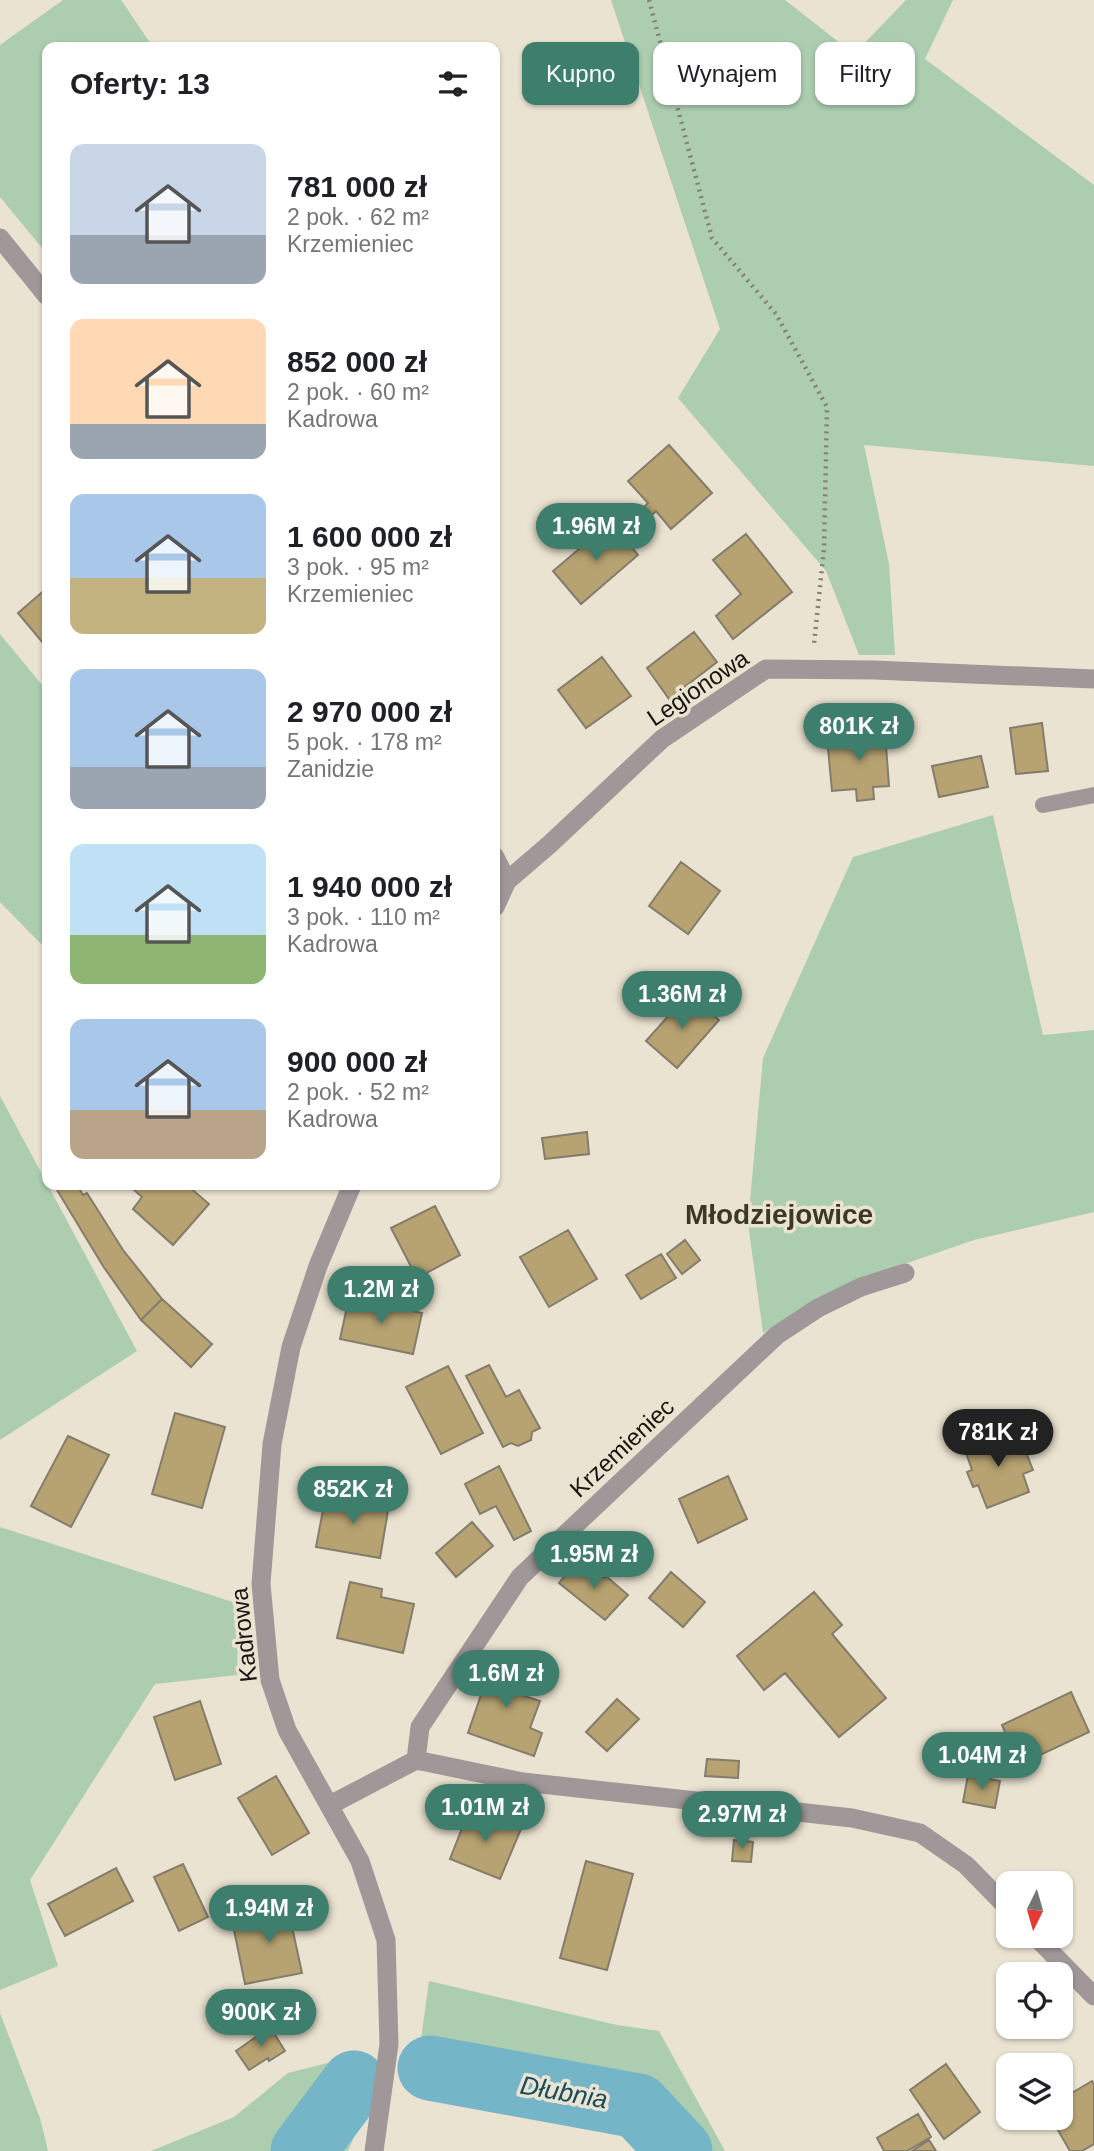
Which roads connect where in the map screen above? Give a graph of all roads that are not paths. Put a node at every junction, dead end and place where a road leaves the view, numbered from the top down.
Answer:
1 (0, 238) edge
2 (42, 290) edge
3 (1094, 679) edge
4 (1094, 795) edge
5 (1043, 805) dead end
6 (500, 868) edge
7 (506, 881) junction
8 (500, 895) edge
9 (350, 1190) edge
10 (905, 1273) dead end
11 (416, 1760) junction
12 (330, 1805) junction
13 (996, 1896) edge
14 (1047, 1948) edge
15 (1094, 1996) edge
16 (374, 2151) edge

1 - 2 street
3 - 7 street, Legionowa
4 - 5 lane
6 - 7 street
7 - 8 street
9 - 12 street, Kadrowa
10 - 11 street, Krzemieniec
11 - 12 street
11 - 13 street
12 - 16 street, Kadrowa
14 - 15 street

